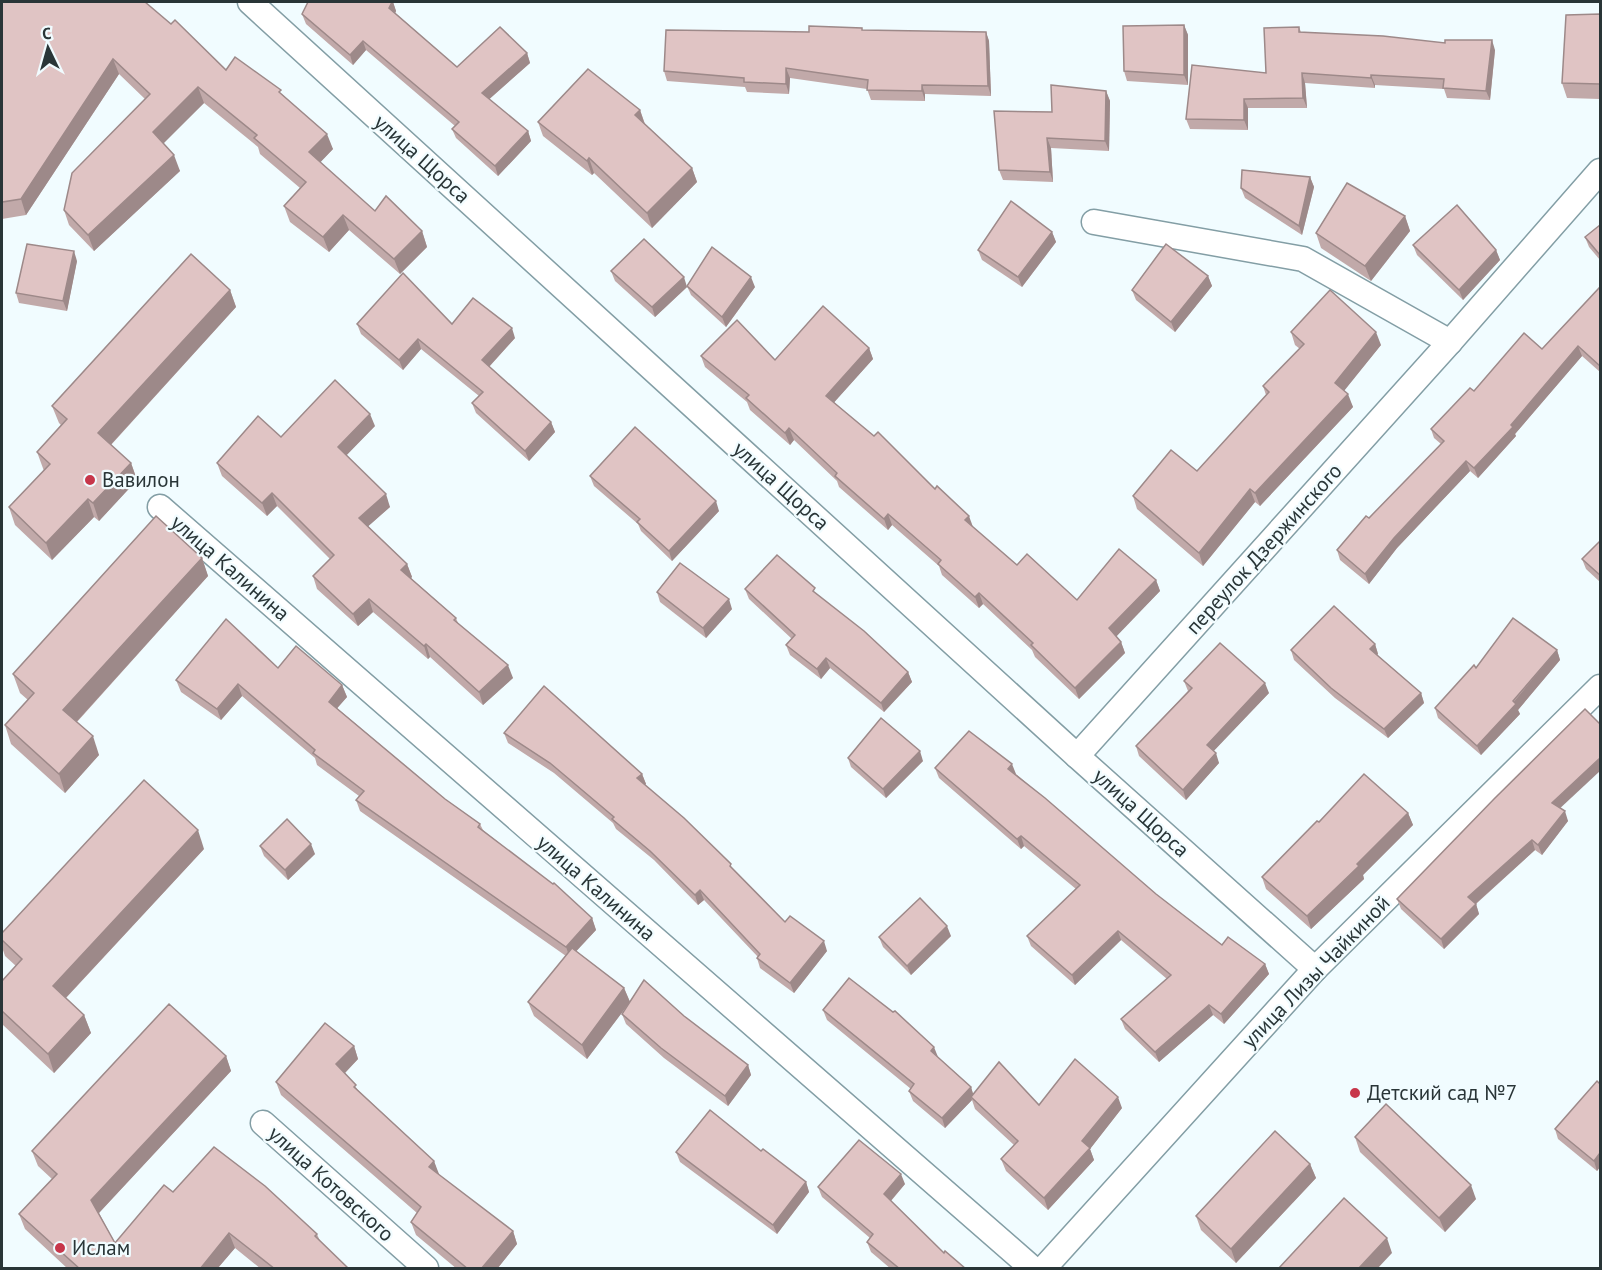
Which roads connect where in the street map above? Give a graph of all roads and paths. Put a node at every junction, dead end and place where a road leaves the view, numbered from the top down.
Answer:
1 (250, 2) edge
2 (1600, 171) edge
3 (1094, 222) dead end
4 (1450, 342) junction
5 (160, 507) dead end
6 (1600, 687) edge
7 (1077, 756) junction
8 (1315, 969) junction
9 (263, 1123) dead end
10 (426, 1269) edge
11 (1032, 1269) edge
12 (1044, 1269) edge

1 - 7 street, улица Щорса
2 - 4 street, переулок Дзержинского
3 - 4 street
4 - 7 street, переулок Дзержинского
5 - 11 street, улица Калинина
6 - 8 street, улица Лизы Чайкиной
7 - 8 street, улица Щорса
8 - 12 street, улица Лизы Чайкиной
9 - 10 street, улица Котовского

